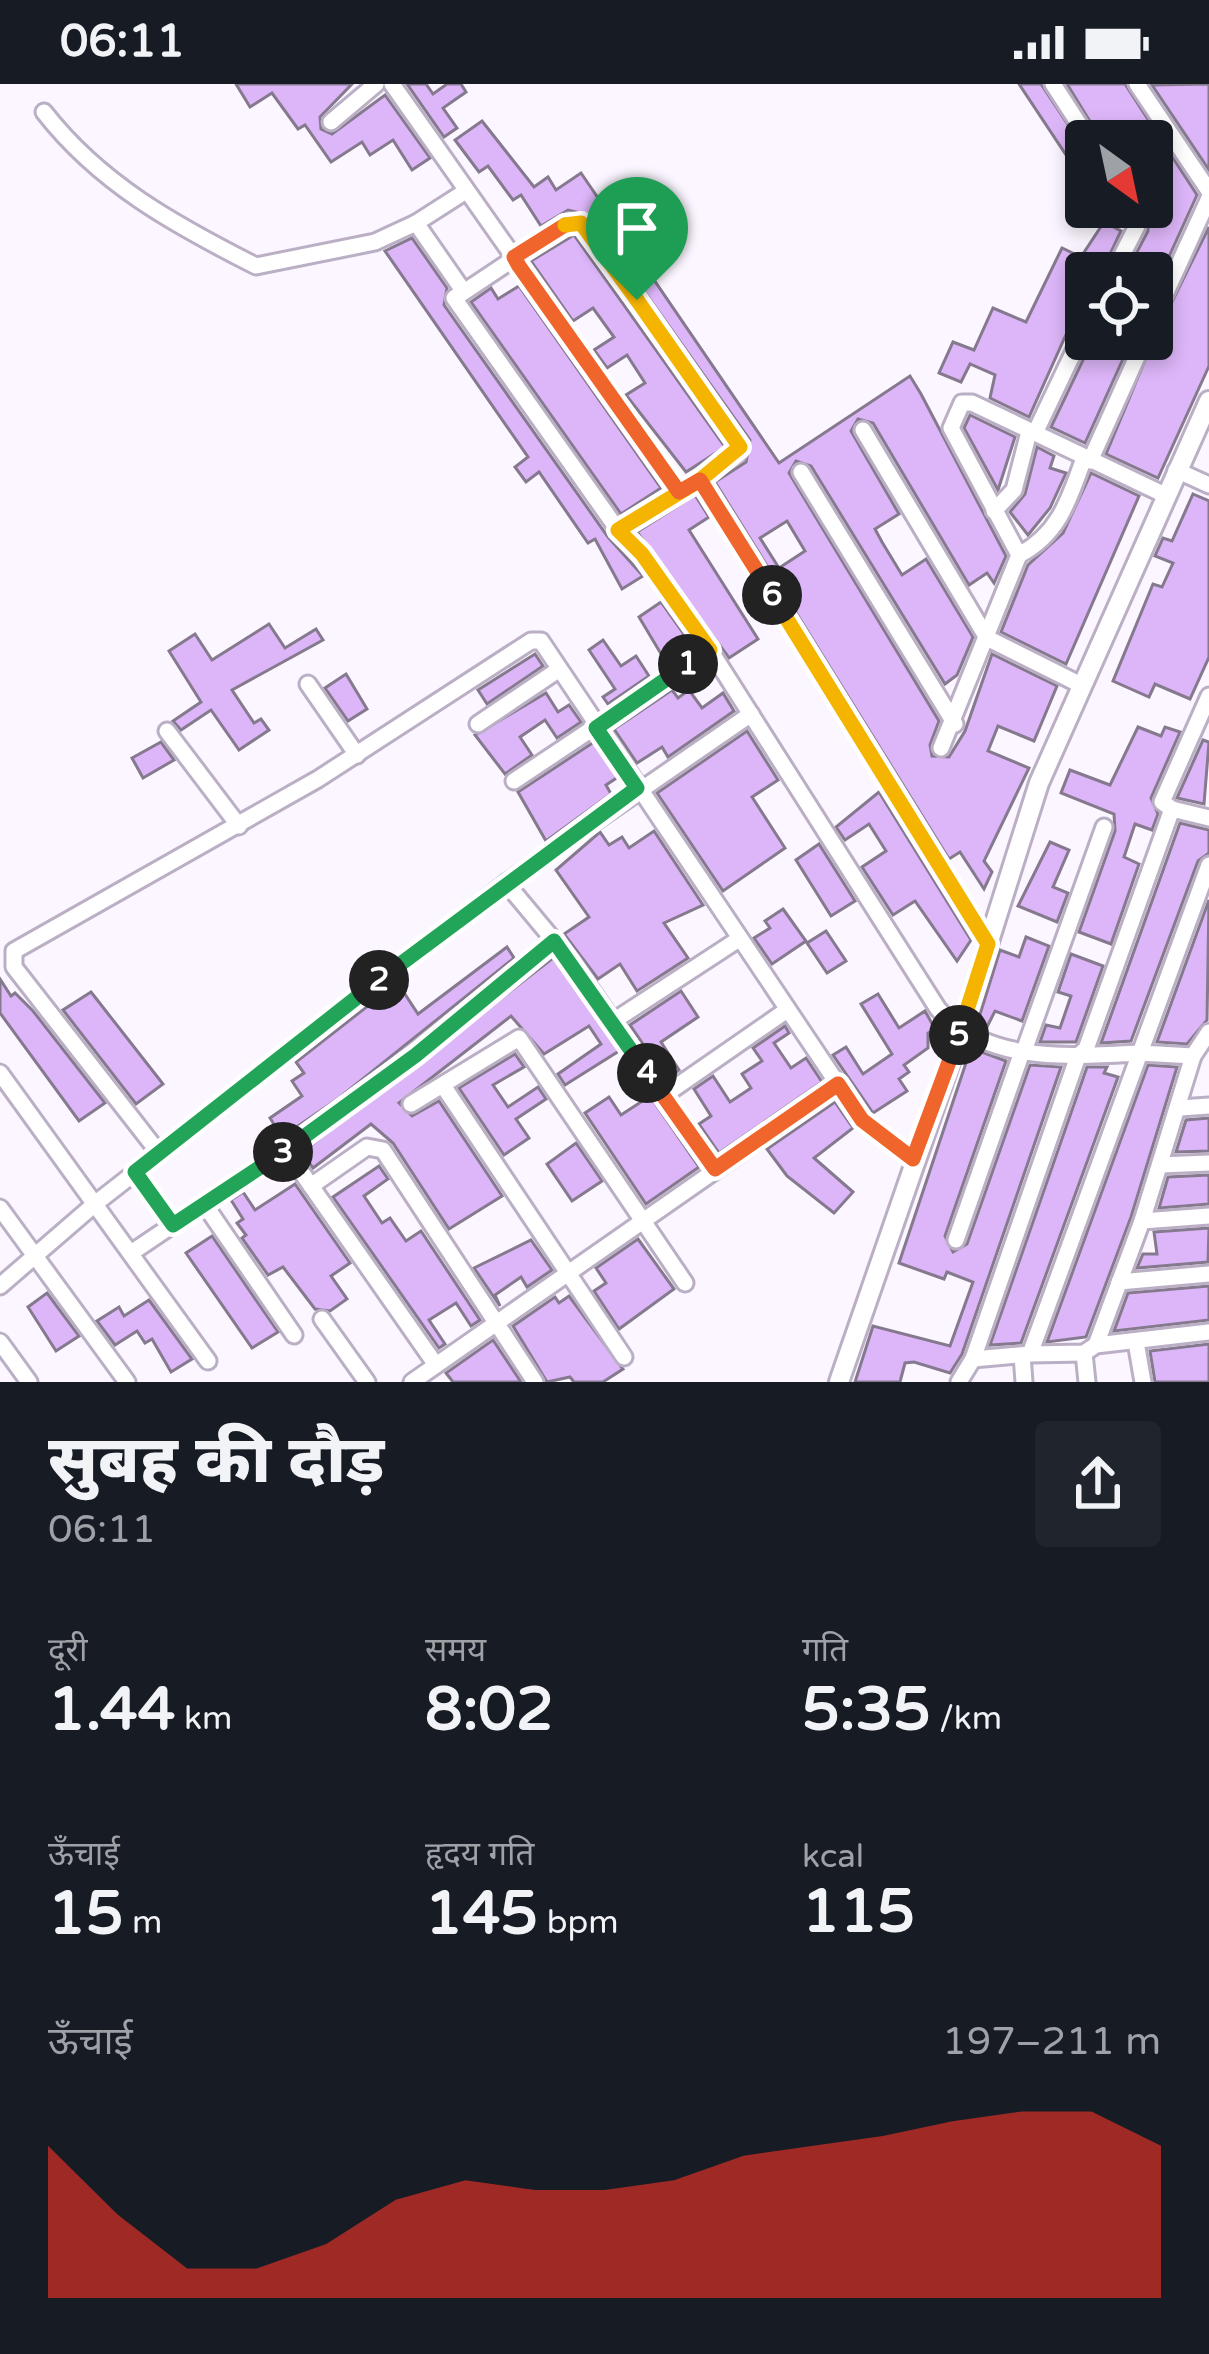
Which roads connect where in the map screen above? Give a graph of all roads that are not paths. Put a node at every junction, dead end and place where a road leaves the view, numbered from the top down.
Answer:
1 (376, 84) edge
2 (392, 84) edge
3 (1053, 84) edge
4 (1137, 84) edge
5 (44, 112) dead end
6 (1076, 120) edge
7 (332, 122) dead end
8 (466, 191) junction
9 (1209, 195) edge
10 (416, 223) junction
11 (514, 257) junction
12 (1173, 276) edge
13 (464, 292) junction
14 (1069, 360) edge
15 (1135, 360) edge
16 (1209, 401) edge
17 (863, 430) dead end
18 (1032, 432) junction
19 (1087, 459) junction
20 (1176, 470) junction
21 (801, 472) dead end
22 (700, 480) junction
23 (1209, 485) edge
24 (679, 492) junction
25 (1165, 495) junction
26 (994, 511) junction
27 (618, 530) junction
28 (1018, 555) junction
29 (987, 638) junction
30 (710, 650) junction
31 (558, 670) junction
32 (308, 684) dead end
33 (1084, 686) junction
34 (1209, 696) edge
35 (751, 714) junction
36 (478, 724) dead end
37 (955, 724) junction
38 (596, 728) junction
39 (167, 731) dead end
40 (941, 748) dead end
41 (357, 755) junction
42 (514, 781) dead end
43 (637, 788) junction
44 (1172, 809) junction
45 (1209, 818) edge
46 (239, 826) junction
47 (1104, 826) dead end
48 (1209, 865) edge
49 (506, 883) junction
50 (739, 939) junction
51 (554, 941) junction
52 (988, 944) junction
53 (787, 1010) junction
54 (612, 1022) junction
55 (960, 1033) junction
56 (1204, 1044) edge
57 (1023, 1051) junction
58 (1140, 1054) junction
59 (1078, 1056) junction
60 (0, 1073) edge
61 (838, 1084) junction
62 (444, 1087) junction
63 (663, 1096) junction
64 (411, 1104) dead end
65 (1209, 1106) edge
66 (1180, 1108) junction
67 (286, 1150) junction
68 (160, 1153) junction
69 (913, 1159) junction
70 (1209, 1162) edge
71 (1160, 1165) junction
72 (715, 1169) junction
73 (135, 1172) junction
74 (311, 1186) junction
75 (96, 1203) junction
76 (206, 1205) junction
77 (0, 1208) edge
78 (1209, 1216) edge
79 (640, 1221) junction
80 (1142, 1221) junction
81 (173, 1225) junction
82 (956, 1240) dead end
83 (131, 1252) junction
84 (35, 1258) junction
85 (566, 1272) junction
86 (1209, 1274) edge
87 (1119, 1282) junction
88 (686, 1283) dead end
89 (0, 1286) edge
90 (322, 1319) dead end
91 (496, 1322) junction
92 (1209, 1332) edge
93 (294, 1335) dead end
94 (0, 1342) edge
95 (1136, 1342) junction
96 (1090, 1349) junction
97 (1026, 1355) junction
98 (623, 1357) dead end
99 (973, 1359) junction
100 (208, 1361) dead end
101 (434, 1372) edge
102 (29, 1382) edge
103 (127, 1382) edge
104 (367, 1382) edge
105 (412, 1382) edge
106 (535, 1382) edge
107 (839, 1382) edge
108 (959, 1382) edge
109 (1024, 1382) edge
110 (1087, 1382) edge
111 (1143, 1382) edge

1 - 7 street
2 - 8 street
3 - 6 street
4 - 9 street
5 - 10 street
8 - 10 street
8 - 11 street
9 - 12 street
10 - 13 street
11 - 13 street
11 - 22 street
11 - 24 street
13 - 27 street
14 - 18 street
15 - 19 street
16 - 20 street
17 - 29 street
18 - 19 street
18 - 26 street
18 - 26 street
19 - 25 street
19 - 28 street
20 - 23 street
20 - 25 street
21 - 37 street
22 - 24 street
22 - 52 street
24 - 27 street
25 - 33 street
26 - 28 street
27 - 30 street
28 - 29 street
29 - 33 street
29 - 37 street
30 - 35 street
30 - 38 street
31 - 36 street
31 - 38 street
31 - 41 street
32 - 41 street
33 - 52 street
34 - 44 street
35 - 43 street
35 - 55 street
37 - 40 street
38 - 42 street
38 - 43 street
39 - 46 street
41 - 46 street
43 - 49 street
43 - 50 street
44 - 45 street
44 - 59 street
46 - 68 street
47 - 57 street
48 - 58 street
49 - 51 street
49 - 68 street
50 - 53 street
50 - 54 street
51 - 54 street
51 - 67 street
52 - 55 street
53 - 61 street
53 - 63 street
54 - 63 street
55 - 57 street
55 - 69 street
56 - 58 street
56 - 66 street
57 - 59 street
57 - 82 street
58 - 59 street
58 - 97 street
59 - 99 street
60 - 75 street
61 - 69 street
61 - 72 street
62 - 64 street
62 - 79 street
62 - 85 street
63 - 72 street
65 - 66 street
66 - 71 street
67 - 74 street
67 - 76 street
68 - 73 street
69 - 107 street
70 - 71 street
71 - 80 street
72 - 79 street
73 - 75 street
73 - 81 street
74 - 91 street
74 - 101 street
75 - 83 street
75 - 84 street
76 - 81 street
76 - 93 street
77 - 84 street
78 - 80 street
79 - 85 street
79 - 88 street
80 - 87 street
81 - 83 street
83 - 100 street
84 - 89 street
84 - 103 street
85 - 91 street
85 - 98 street
86 - 87 street
87 - 96 street
90 - 104 street
91 - 101 street
91 - 106 street
92 - 95 street
94 - 102 street
95 - 96 street
95 - 111 street
96 - 97 street
96 - 110 street
97 - 99 street
97 - 109 street
99 - 108 street
101 - 105 street

